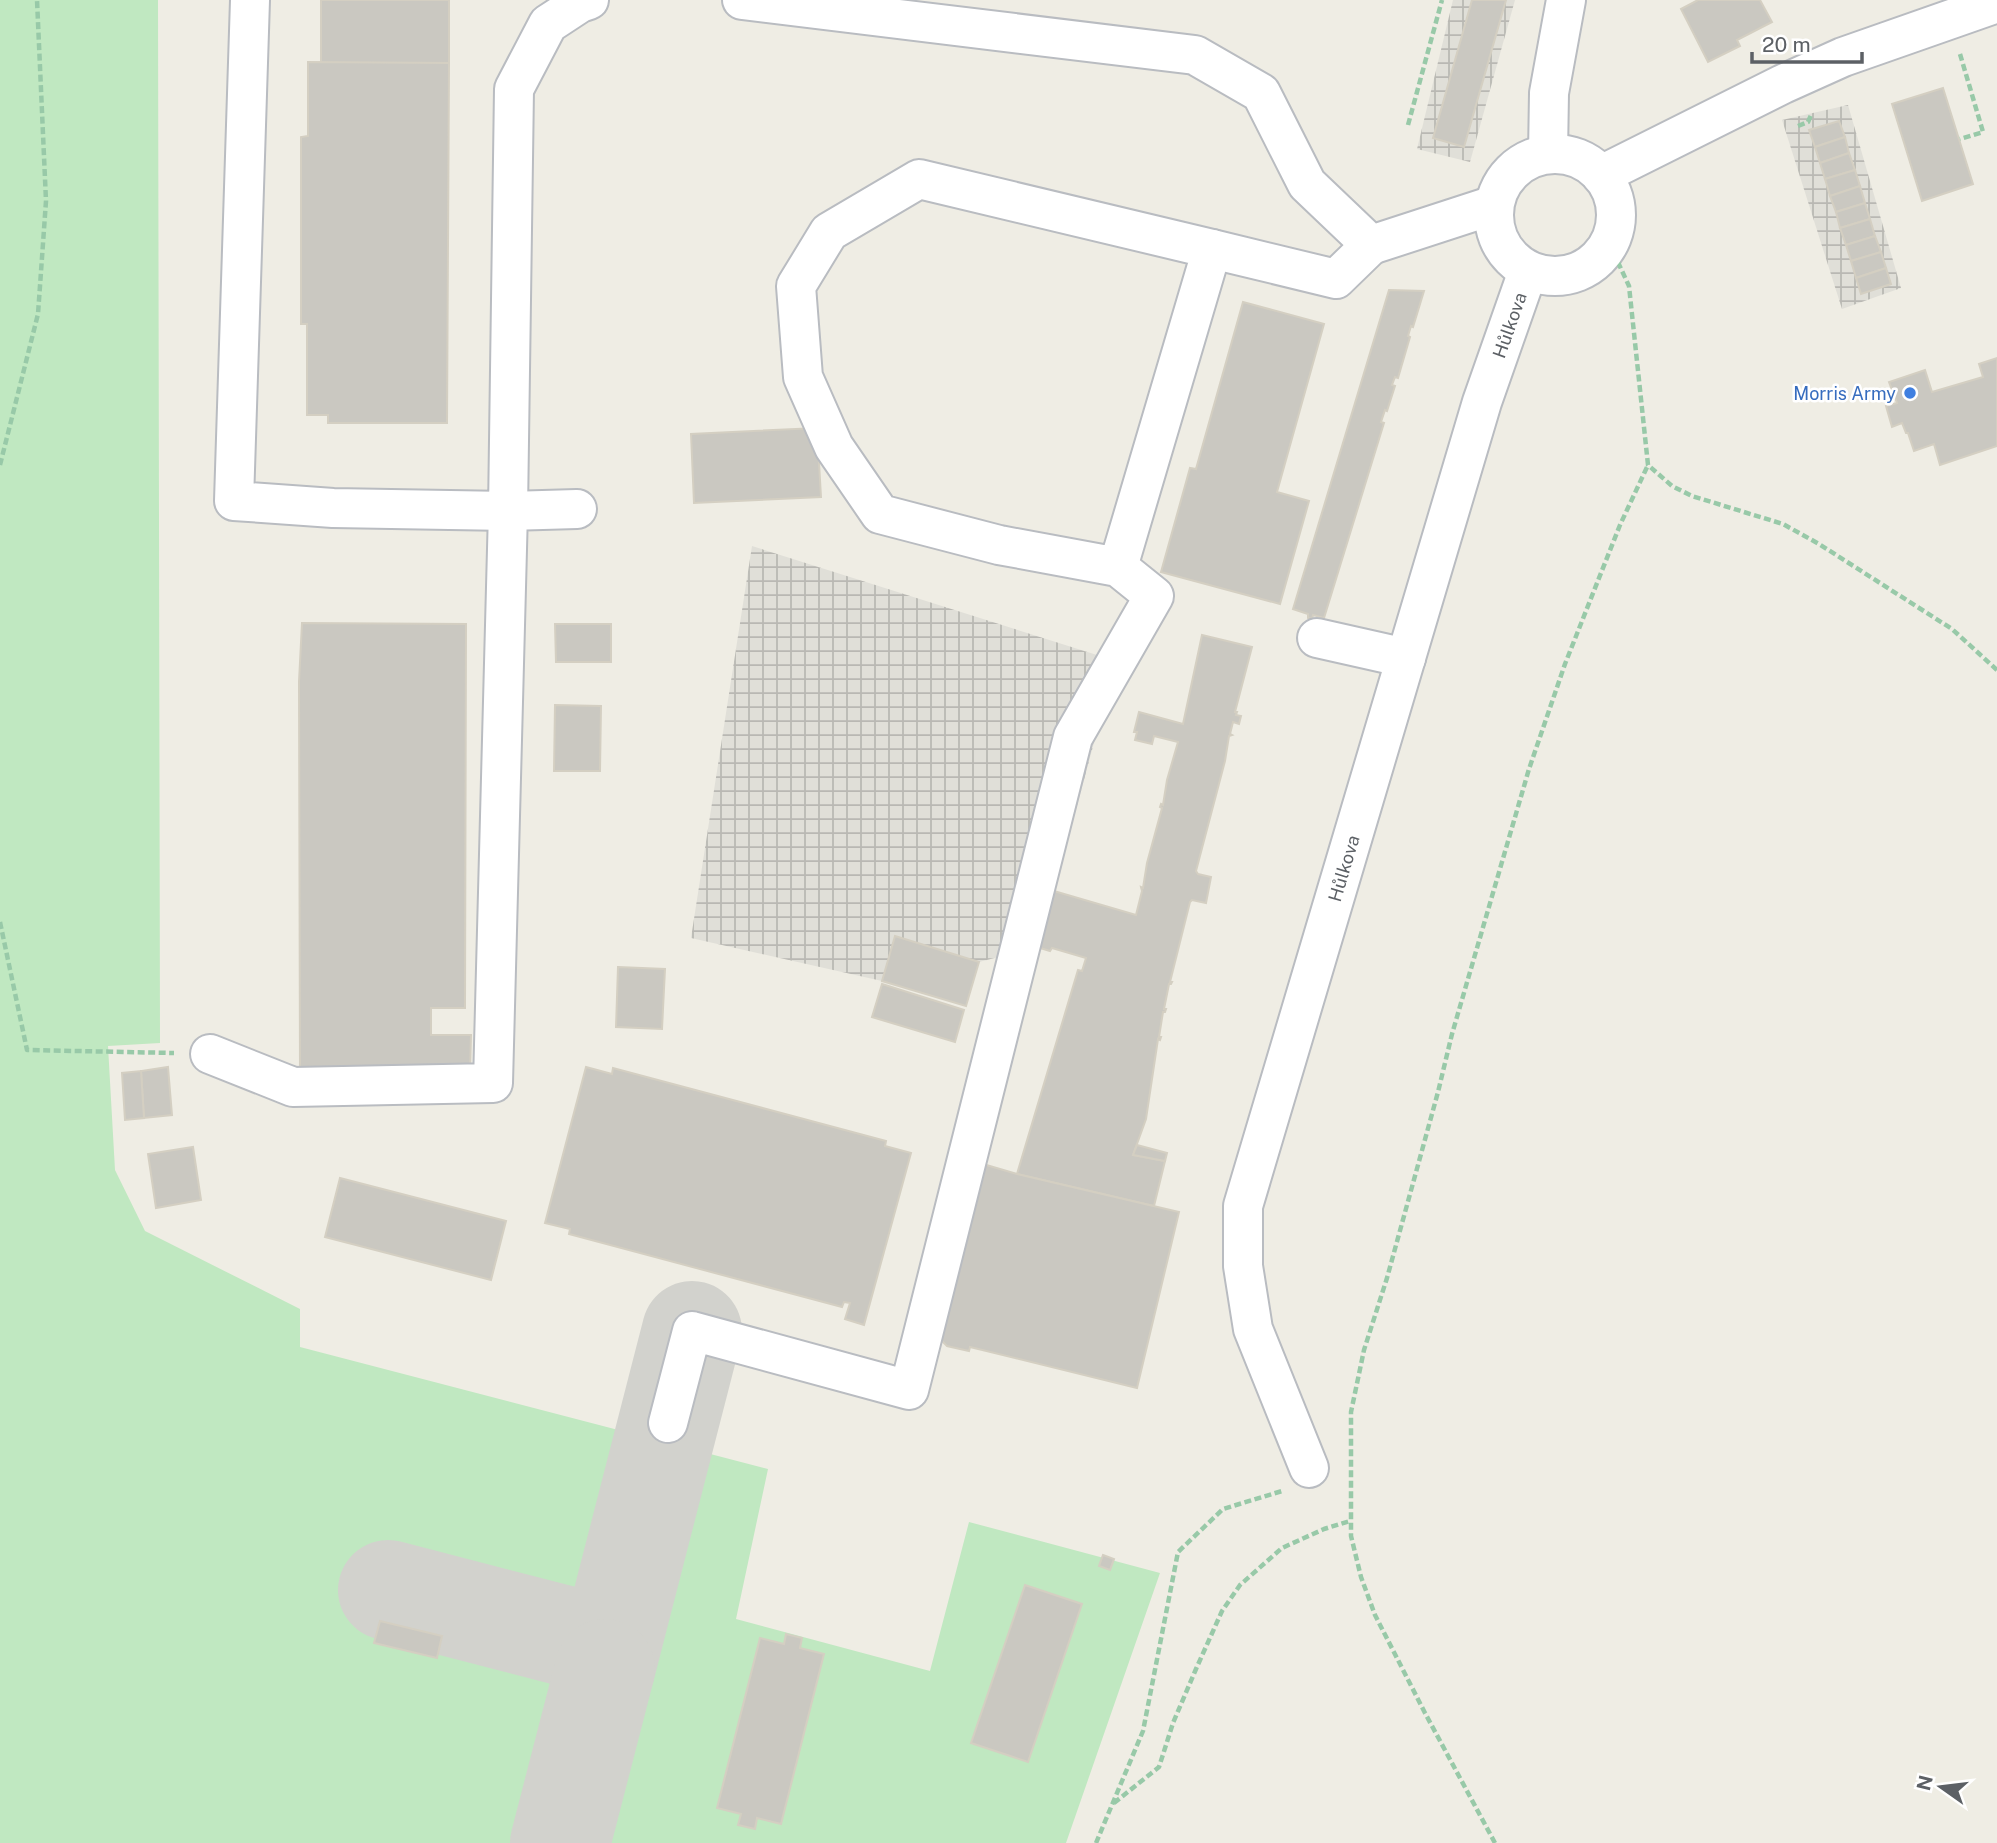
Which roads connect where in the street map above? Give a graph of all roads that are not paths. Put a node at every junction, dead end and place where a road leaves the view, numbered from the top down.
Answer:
1 (250, 0) edge
2 (742, 0) edge
3 (1566, 0) edge
4 (582, 1) edge
5 (1997, 3) edge
6 (1548, 154) junction
7 (1601, 175) junction
8 (1494, 205) junction
9 (1371, 245) junction
10 (1212, 249) junction
11 (1528, 271) junction
12 (577, 509) dead end
13 (508, 510) junction
14 (1118, 567) junction
15 (1335, 652) dead end
16 (1406, 658) junction
17 (210, 1054) road end
18 (668, 1423) dead end
19 (1309, 1468) road end

1 - 13 street
2 - 9 street
3 - 6 street
4 - 13 street
5 - 7 street
6 - 7 street
6 - 8 street
7 - 11 street, Hůlkova
8 - 9 street
8 - 11 street, Hůlkova
9 - 10 street
10 - 14 street
10 - 14 street
11 - 16 street, Hůlkova
12 - 13 street
13 - 17 street
14 - 18 street
15 - 16 street
16 - 19 street, Hůlkova

